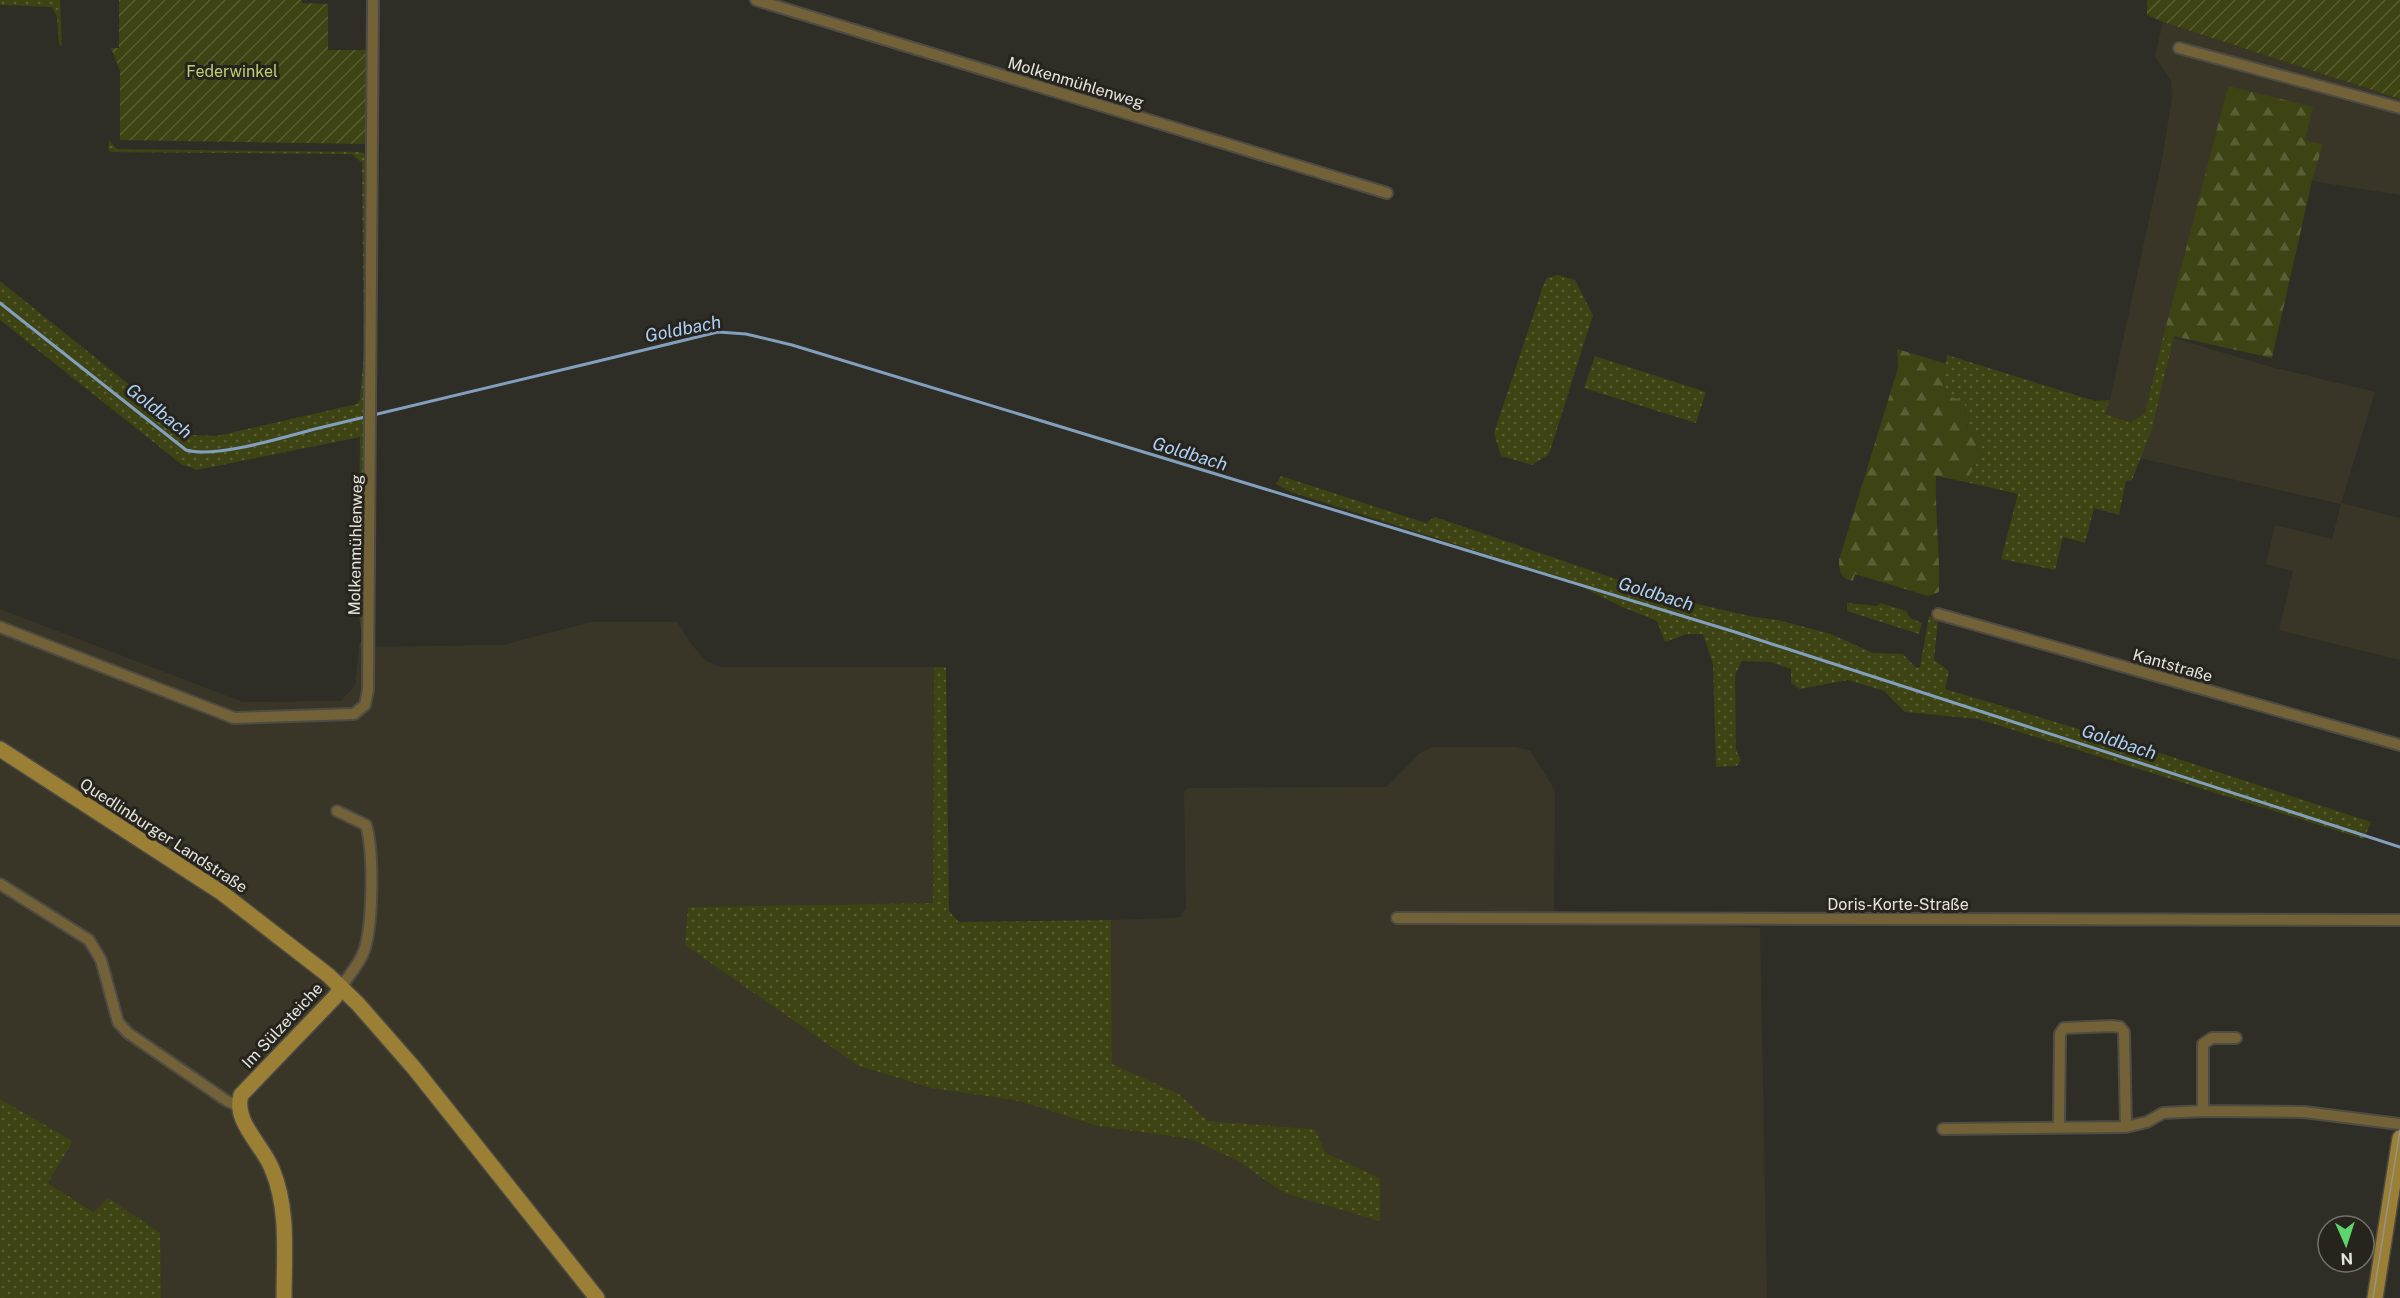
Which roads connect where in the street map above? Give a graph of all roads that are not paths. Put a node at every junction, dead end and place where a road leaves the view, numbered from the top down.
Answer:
1 (373, 0) edge
2 (756, 0) edge
3 (2179, 48) dead end
4 (2400, 108) edge
5 (1387, 193) dead end
6 (1938, 614) dead end
7 (0, 627) edge
8 (2400, 745) edge
9 (0, 749) edge
10 (337, 811) dead end
11 (0, 884) edge
12 (1397, 918) dead end
13 (2400, 920) edge
14 (341, 987) junction
15 (2236, 1038) dead end
16 (237, 1106) junction
17 (2203, 1112) junction
18 (2400, 1124) edge
19 (2059, 1128) junction
20 (2126, 1128) junction
21 (1943, 1129) dead end
22 (2400, 1138) edge
23 (284, 1298) edge
24 (597, 1298) edge
25 (2375, 1298) edge

1 - 7 street, Molkenmühlenweg
2 - 5 street, Molkenmühlenweg
3 - 4 street
6 - 8 street, Kantstraße
9 - 14 main road, Quedlinburger Landstraße
10 - 14 street, Im Sülzeteiche
11 - 16 street
12 - 13 street, Doris-Korte-Straße
14 - 16 main road, Im Sülzeteiche
14 - 24 main road
15 - 17 street
16 - 23 main road
17 - 18 street
17 - 20 street
19 - 20 street
19 - 20 street
19 - 21 street
22 - 25 main road

